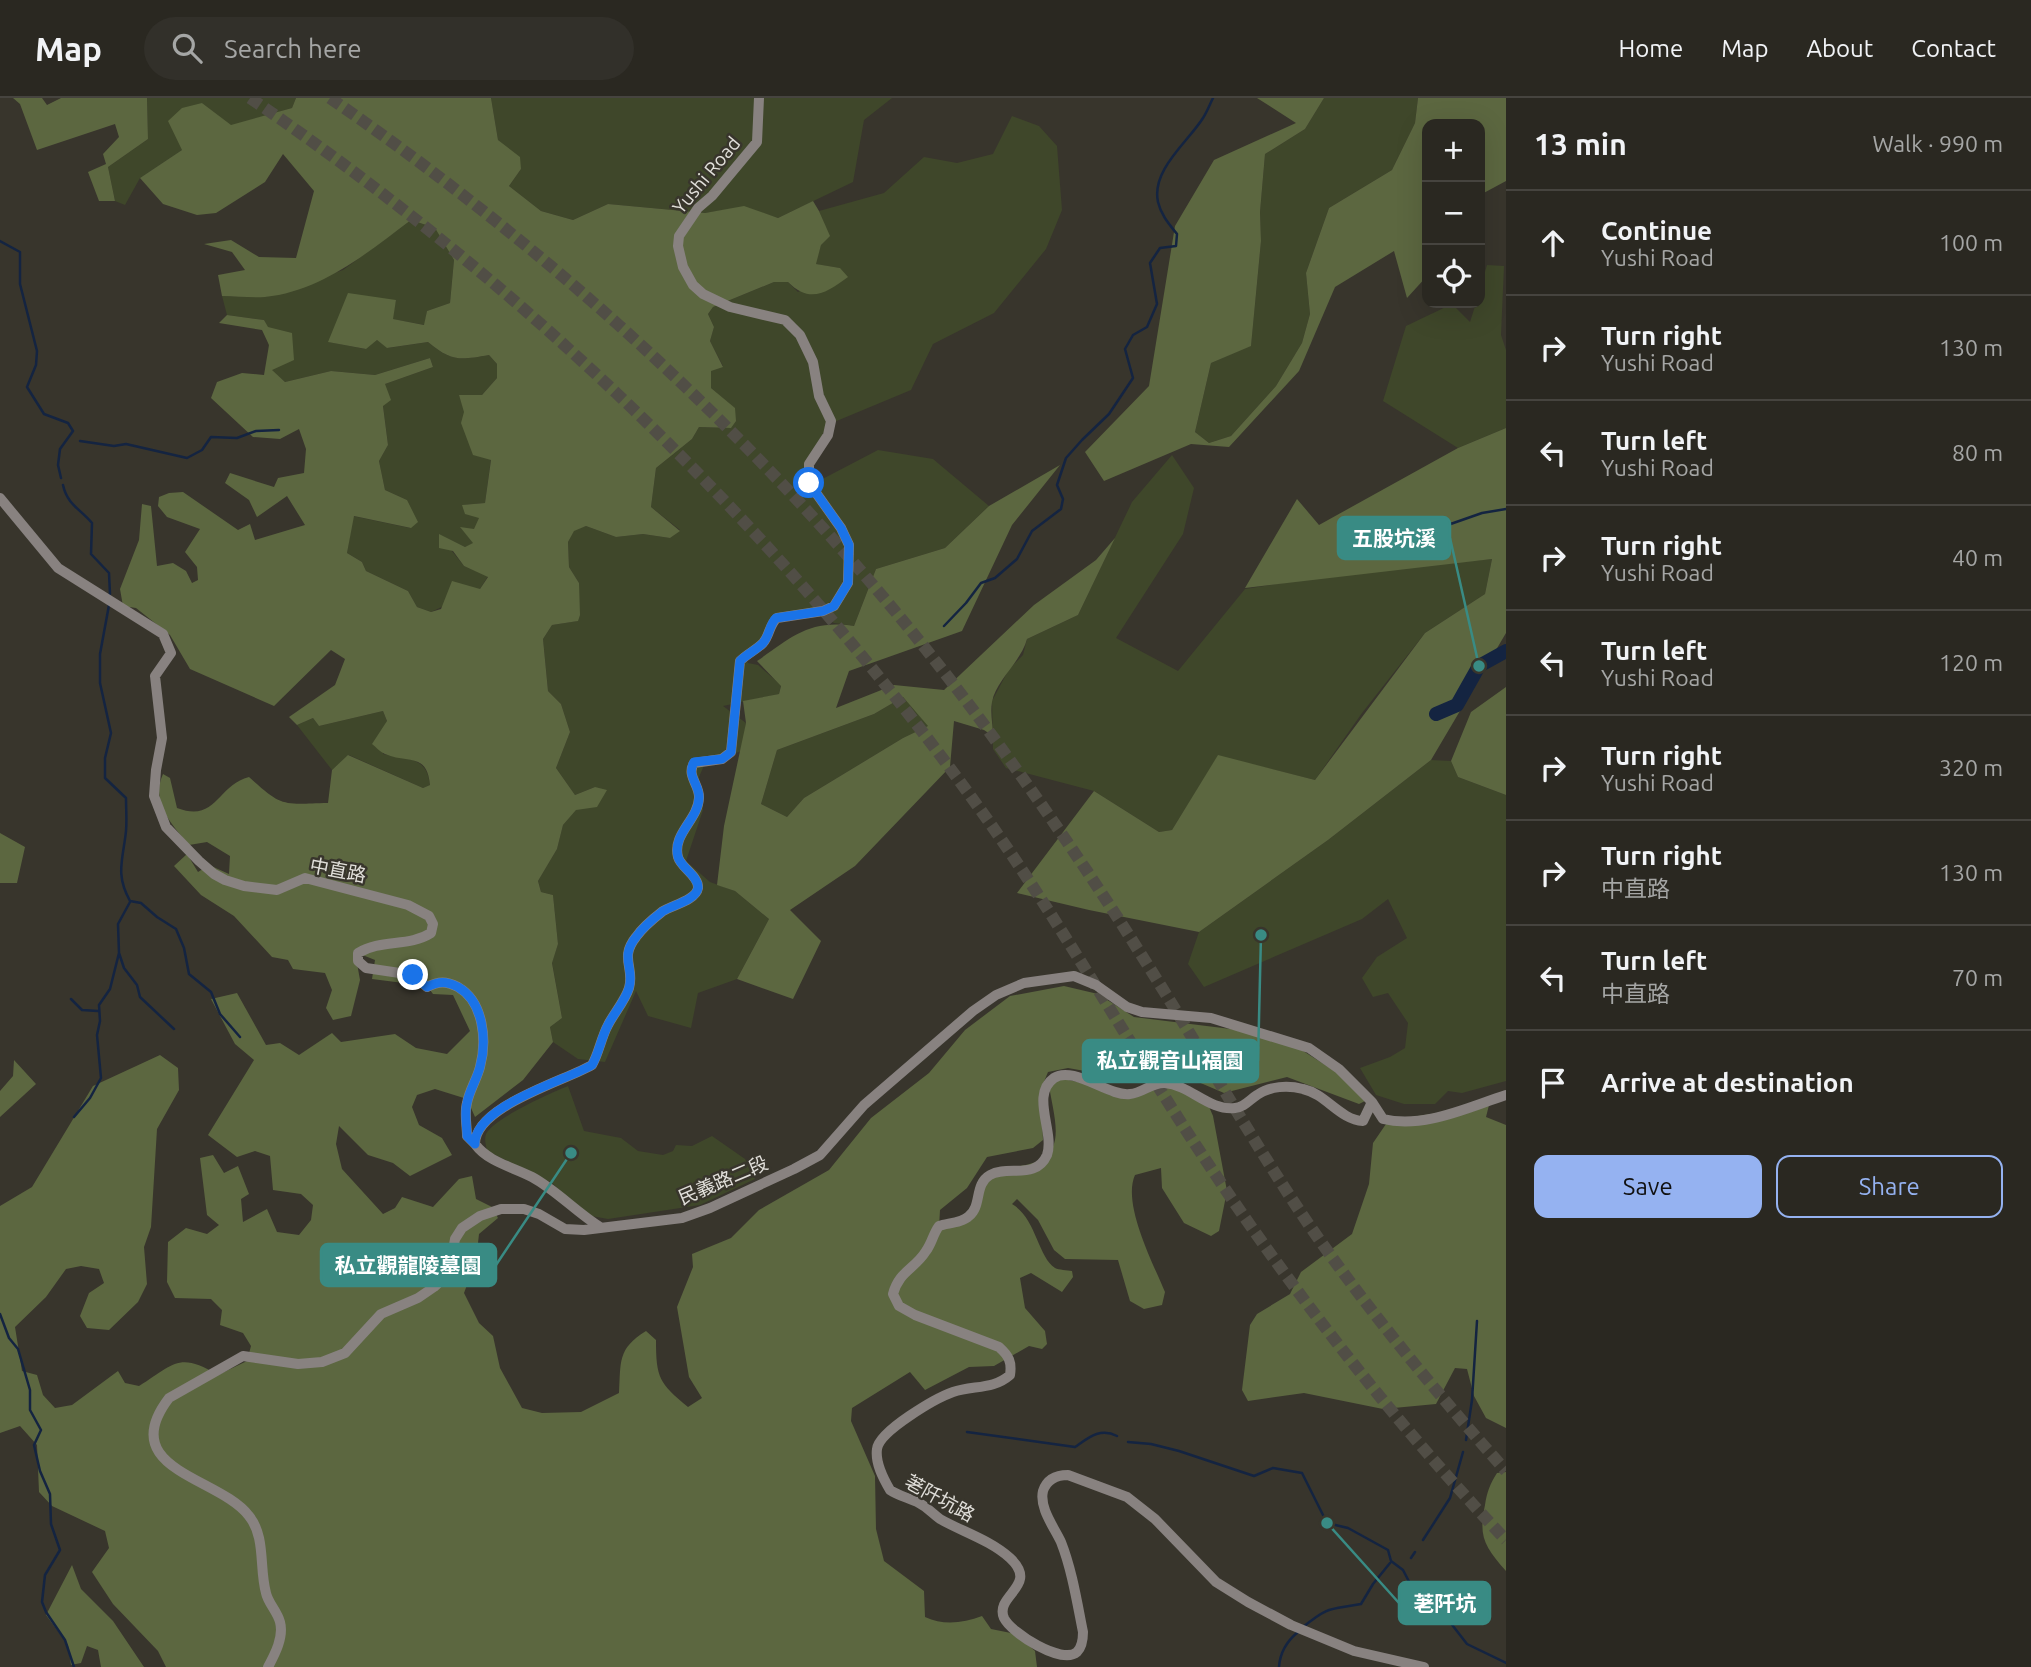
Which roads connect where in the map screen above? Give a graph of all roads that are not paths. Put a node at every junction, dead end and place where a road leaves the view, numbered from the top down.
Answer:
1 (759, 98) edge
2 (0, 498) edge
3 (1506, 1095) edge
4 (1373, 1102) junction
5 (475, 1144) junction
6 (600, 1227) junction
7 (268, 1667) edge
8 (1424, 1667) edge

1 - 5 street, Yushi Road
2 - 5 street, 中直路
3 - 4 street, 民義路二段
4 - 6 street, 民義路二段
4 - 8 street, 荖阡坑路
5 - 6 street
6 - 7 street, 民義路二段

